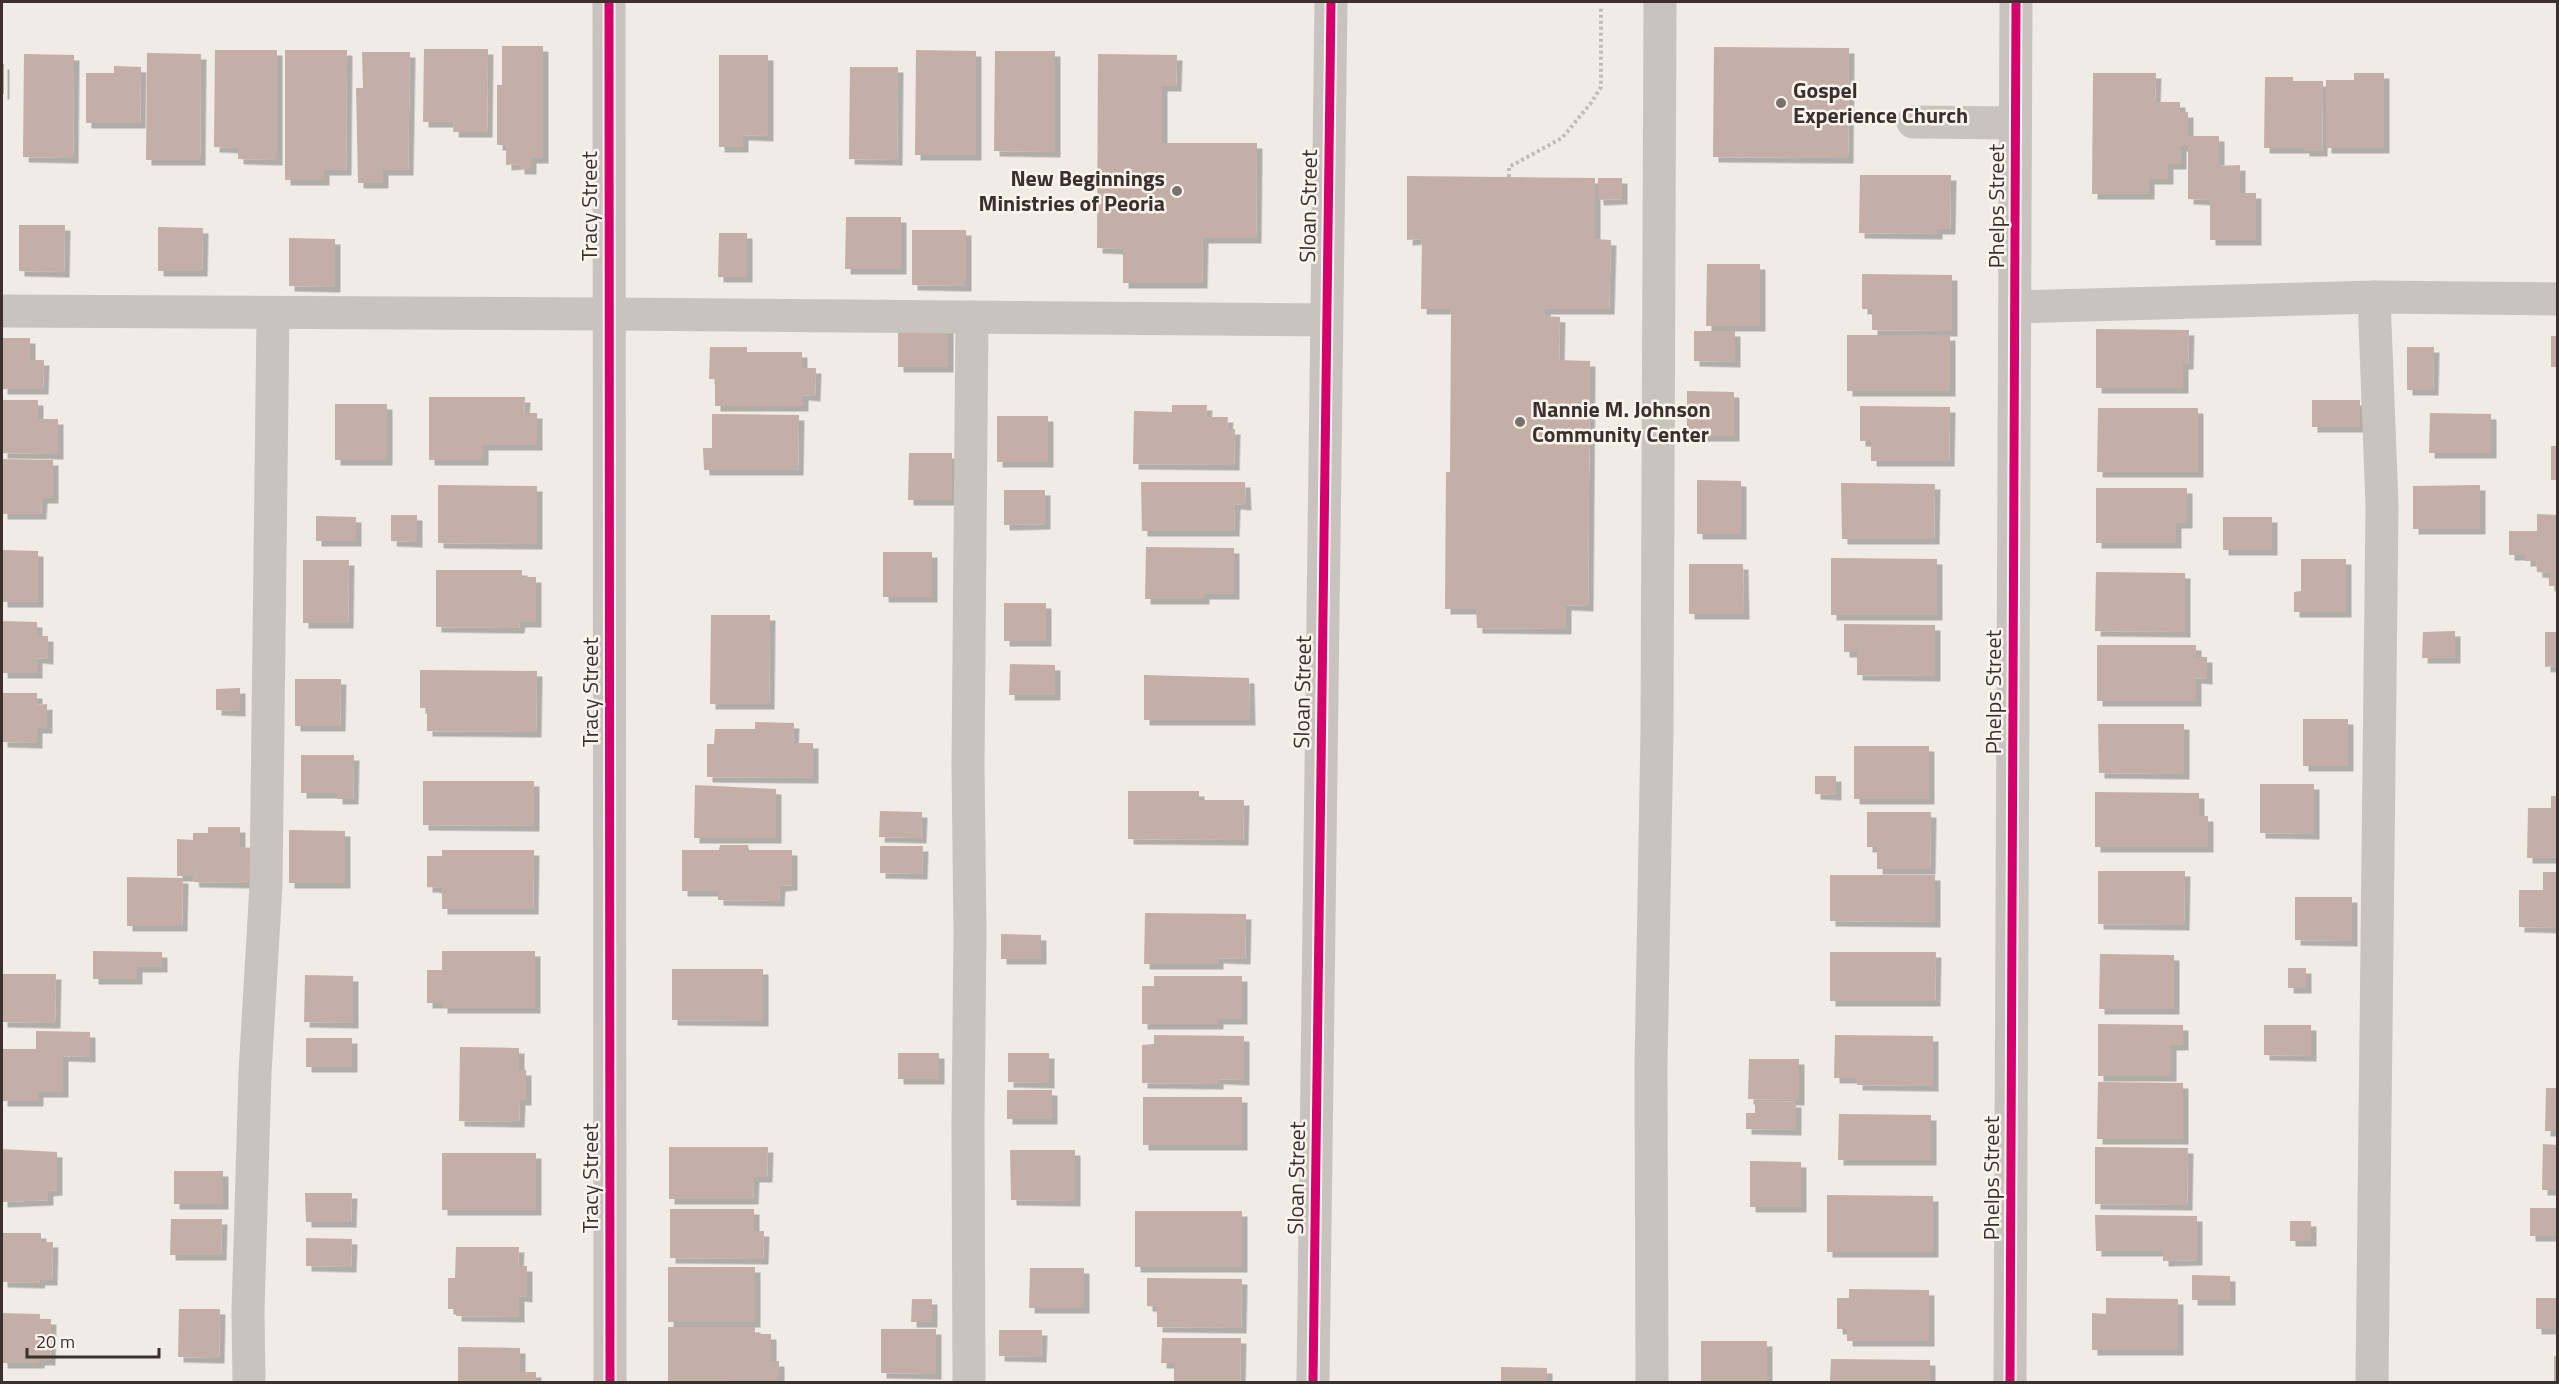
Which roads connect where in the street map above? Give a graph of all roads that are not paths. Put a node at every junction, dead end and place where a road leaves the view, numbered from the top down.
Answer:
1 (609, 2) edge
2 (1331, 2) edge
3 (1660, 2) edge
4 (2016, 2) edge
5 (1912, 122) dead end
6 (2015, 123) junction
7 (2374, 297) junction
8 (2558, 299) edge
9 (2015, 308) junction
10 (2, 311) edge
11 (273, 313) junction
12 (609, 314) junction
13 (972, 317) junction
14 (1326, 320) junction
15 (249, 1383) edge
16 (610, 1383) edge
17 (969, 1383) edge
18 (1313, 1383) edge
19 (1652, 1383) edge
20 (2010, 1383) edge
21 (2372, 1383) edge

1 - 12 street, Tracy Street
2 - 14 street, Sloan Street
3 - 19 street
4 - 6 street, Phelps Street
5 - 6 street
6 - 9 street, Phelps Street
7 - 8 street
7 - 9 street
7 - 21 street
9 - 20 street, Phelps Street
10 - 11 street
11 - 12 street
11 - 15 street
12 - 13 street
12 - 16 street, Tracy Street
13 - 14 street
13 - 17 street
14 - 18 street, Sloan Street

